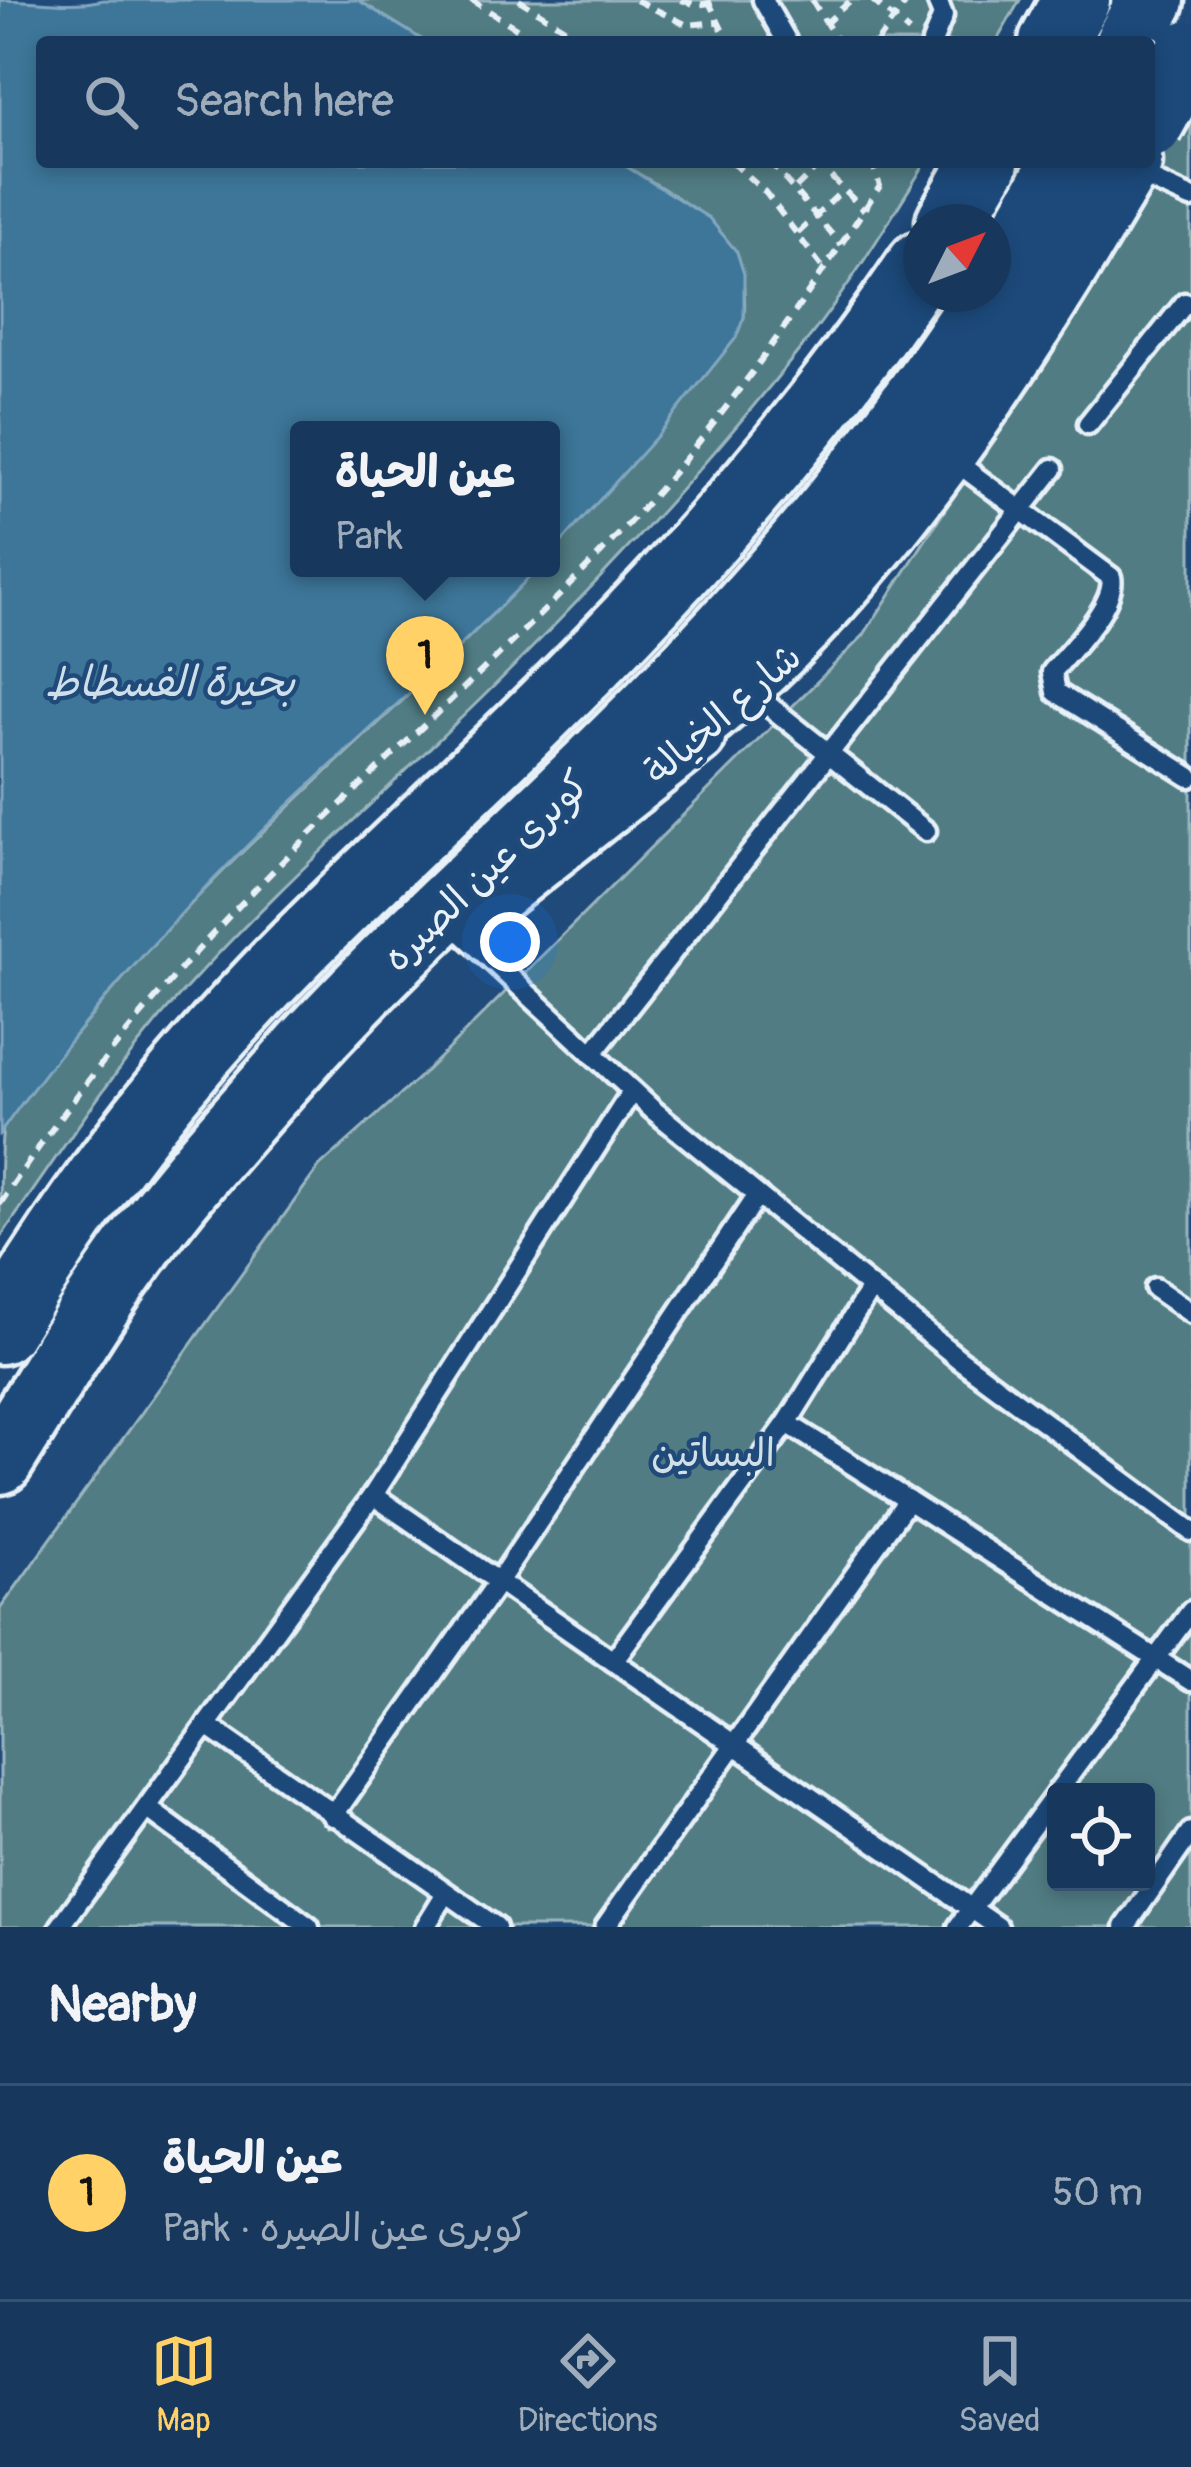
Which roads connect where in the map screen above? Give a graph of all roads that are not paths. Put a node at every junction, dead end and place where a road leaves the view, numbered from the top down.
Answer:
1 (763, 0) edge
2 (937, 0) edge
3 (1151, 0) edge
4 (784, 36) edge
5 (935, 36) edge
6 (1132, 36) edge
7 (982, 168) edge
8 (1004, 168) edge
9 (1062, 168) edge
10 (1152, 168) edge
11 (1153, 168) edge
12 (960, 204) edge
13 (984, 204) edge
14 (1011, 256) edge
15 (903, 291) edge
16 (1182, 301) edge
17 (917, 312) edge
18 (977, 312) edge
19 (1088, 424) dead end
20 (956, 463) junction
21 (1053, 469) dead end
22 (1020, 511) junction
23 (754, 694) junction
24 (829, 754) junction
25 (1190, 777) edge
26 (926, 832) dead end
27 (520, 835) junction
28 (459, 930) junction
29 (592, 1054) junction
30 (632, 1091) junction
31 (757, 1195) junction
32 (872, 1288) junction
33 (1155, 1288) dead end
34 (1191, 1313) edge
35 (0, 1330) edge
36 (0, 1364) edge
37 (787, 1423) junction
38 (0, 1460) edge
39 (0, 1472) edge
40 (374, 1495) junction
41 (908, 1500) junction
42 (1191, 1531) edge
43 (498, 1582) junction
44 (1191, 1611) edge
45 (1156, 1658) junction
46 (613, 1661) junction
47 (1191, 1681) edge
48 (206, 1725) junction
49 (733, 1744) junction
50 (1064, 1783) edge
51 (1047, 1806) edge
52 (147, 1808) junction
53 (333, 1816) junction
54 (1191, 1832) edge
55 (446, 1893) junction
56 (971, 1909) junction
57 (60, 1927) edge
58 (308, 1927) edge
59 (425, 1927) edge
60 (496, 1927) edge
61 (605, 1927) edge
62 (958, 1927) edge
63 (998, 1927) edge
64 (1125, 1927) edge

1 - 4 lane
2 - 5 lane
3 - 6 highway
7 - 12 highway
8 - 13 street
9 - 14 highway, كوبرى عين الصيره
10 - 27 highway
11 - 20 street, شارع الخيالة
15 - 35 highway, كوبرى عين الصيره
16 - 19 lane
17 - 36 street
18 - 27 highway, كوبرى عين الصيره
20 - 22 lane
20 - 23 street, شارع الخيالة
21 - 22 lane
22 - 24 lane
22 - 25 lane
23 - 24 lane
23 - 28 street, شارع الخيالة
24 - 26 lane
24 - 29 lane
27 - 38 highway, كوبرى عين الصيره
28 - 29 lane
28 - 39 street, شارع الخيالة
29 - 30 lane
30 - 31 lane
30 - 40 lane
31 - 32 lane
31 - 43 lane
32 - 37 lane
32 - 42 lane
33 - 34 lane
37 - 41 lane
37 - 46 lane
40 - 43 lane
40 - 48 lane
41 - 45 lane
41 - 49 lane
43 - 46 lane
43 - 53 lane
44 - 45 lane
45 - 47 lane
45 - 50 lane
46 - 49 lane
48 - 52 lane
48 - 53 lane
49 - 56 lane
49 - 61 lane
51 - 56 lane
52 - 57 lane
52 - 58 lane
53 - 55 lane
54 - 64 lane
55 - 59 lane
55 - 60 lane
56 - 62 lane
56 - 63 lane

